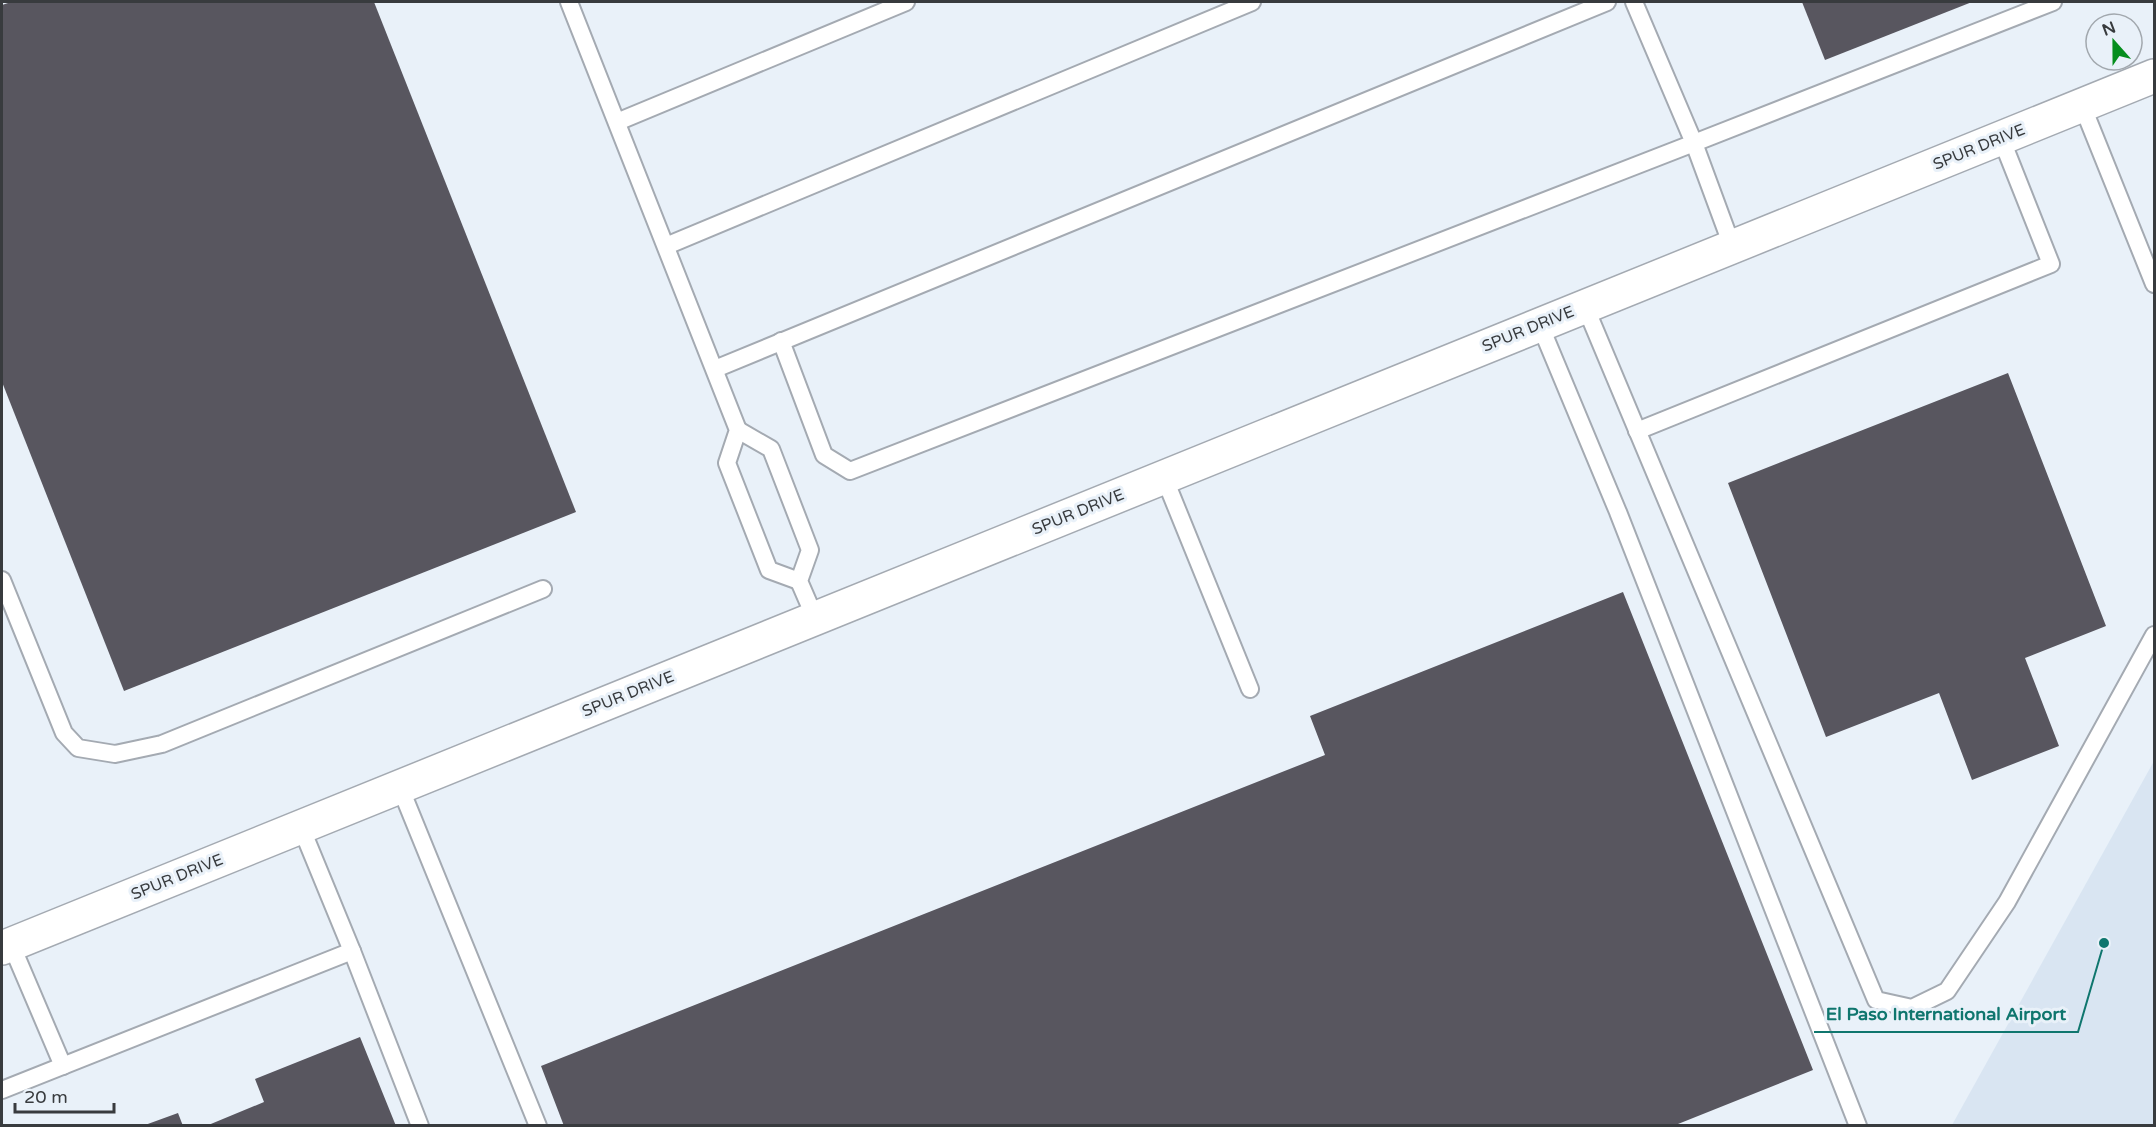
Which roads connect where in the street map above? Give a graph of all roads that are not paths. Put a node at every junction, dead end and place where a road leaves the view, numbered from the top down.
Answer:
1 (569, 2) edge
2 (906, 2) edge
3 (1252, 2) edge
4 (1607, 2) edge
5 (1634, 2) edge
6 (2053, 2) edge
7 (2154, 76) edge
8 (2082, 105) junction
9 (617, 122) junction
10 (2001, 138) junction
11 (1694, 143) junction
12 (666, 246) junction
13 (1732, 246) junction
14 (2154, 284) edge
15 (1585, 306) junction
16 (1540, 325) junction
17 (781, 341) junction
18 (715, 369) junction
19 (738, 430) junction
20 (1637, 431) junction
21 (1164, 477) junction
22 (2, 580) edge
23 (799, 580) junction
24 (543, 590) dead end
25 (815, 618) junction
26 (2154, 635) edge
27 (1250, 689) dead end
28 (400, 787) junction
29 (301, 827) junction
30 (5, 937) edge
31 (352, 951) junction
32 (63, 1066) junction
33 (2, 1090) edge
34 (420, 1125) edge
35 (538, 1125) edge
36 (1858, 1125) edge

1 - 9 lane
2 - 9 lane
3 - 12 lane
4 - 17 lane
5 - 11 lane
6 - 11 lane
7 - 8 street, SPUR DRIVE
8 - 10 street, SPUR DRIVE
8 - 14 lane
9 - 12 lane
10 - 13 street, SPUR DRIVE
10 - 20 lane
11 - 13 lane
11 - 17 lane
12 - 18 lane
13 - 15 street, SPUR DRIVE
15 - 16 street, SPUR DRIVE
15 - 20 lane
16 - 21 street, SPUR DRIVE
16 - 36 lane
17 - 18 lane
18 - 19 lane
19 - 23 lane
19 - 23 lane
20 - 26 lane
21 - 25 street, SPUR DRIVE
21 - 27 lane
22 - 24 lane
23 - 25 lane
25 - 28 street, SPUR DRIVE
28 - 29 street, SPUR DRIVE
28 - 35 lane
29 - 30 street, SPUR DRIVE
29 - 31 lane
30 - 32 lane
31 - 32 lane
31 - 34 lane
32 - 33 lane

